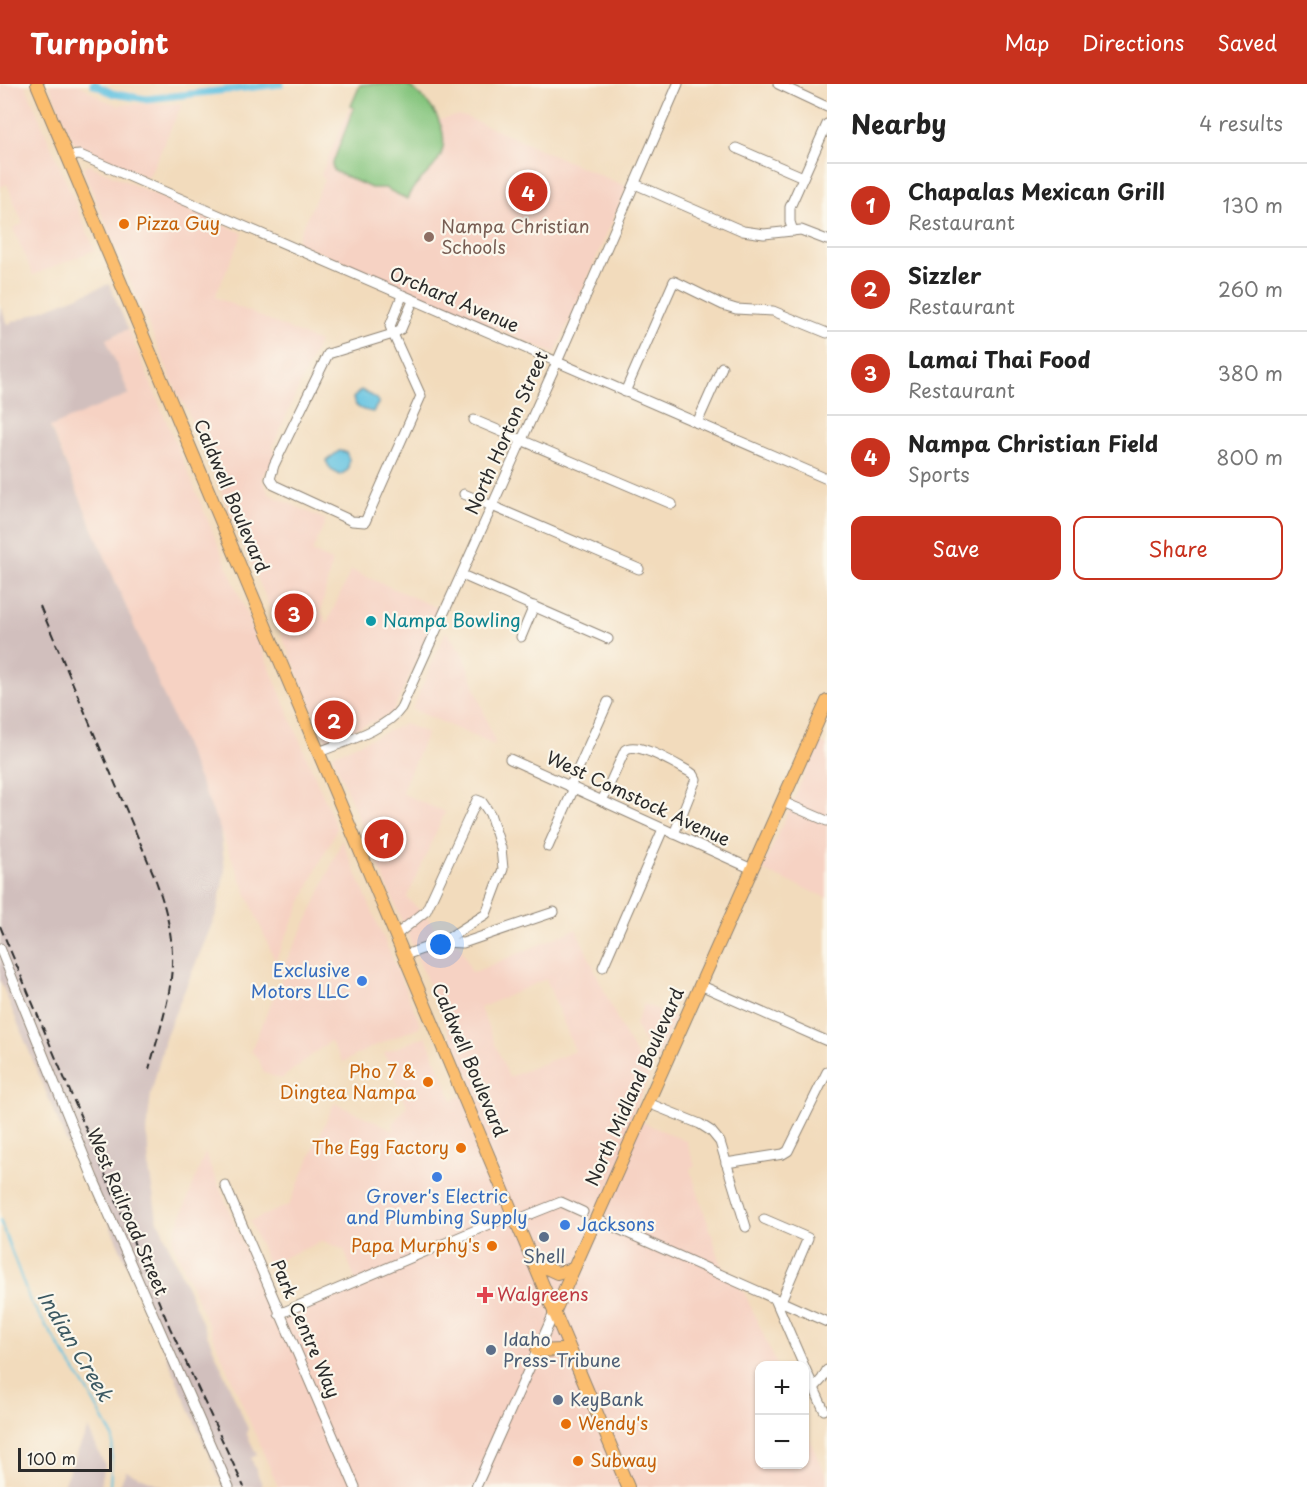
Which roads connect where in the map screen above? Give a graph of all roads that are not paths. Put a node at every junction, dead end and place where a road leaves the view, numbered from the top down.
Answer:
1 (38, 84) edge
2 (678, 84) edge
3 (778, 84) edge
4 (827, 107) edge
5 (827, 124) edge
6 (736, 148) dead end
7 (68, 156) junction
8 (803, 177) junction
9 (635, 184) junction
10 (793, 231) junction
11 (827, 240) edge
12 (402, 296) junction
13 (413, 301) junction
14 (827, 333) edge
15 (393, 334) junction
16 (557, 362) junction
17 (722, 367) dead end
18 (625, 392) junction
19 (474, 420) dead end
20 (697, 423) junction
21 (522, 440) junction
22 (827, 479) edge
23 (464, 494) dead end
24 (672, 504) dead end
25 (493, 506) junction
26 (639, 569) dead end
27 (462, 575) junction
28 (534, 606) junction
29 (521, 637) dead end
30 (608, 639) dead end
31 (827, 701) edge
32 (608, 702) dead end
33 (319, 752) junction
34 (510, 759) dead end
35 (572, 787) junction
36 (602, 801) junction
37 (783, 802) junction
38 (827, 821) edge
39 (663, 829) junction
40 (674, 834) junction
41 (548, 848) dead end
42 (752, 869) junction
43 (554, 912) dead end
44 (396, 935) junction
45 (442, 942) junction
46 (0, 948) edge
47 (405, 955) junction
48 (603, 967) dead end
49 (700, 985) junction
50 (827, 1041) edge
51 (827, 1072) edge
52 (648, 1103) junction
53 (726, 1163) junction
54 (225, 1185) dead end
55 (583, 1212) dead end
56 (596, 1218) junction
57 (764, 1219) dead end
58 (516, 1220) junction
59 (746, 1227) dead end
60 (533, 1262) junction
61 (573, 1269) junction
62 (778, 1300) junction
63 (554, 1312) junction
64 (279, 1314) junction
65 (827, 1322) edge
66 (537, 1351) junction
67 (572, 1358) junction
68 (802, 1361) edge
69 (827, 1370) edge
70 (809, 1377) edge
71 (814, 1388) junction
72 (824, 1410) dead end
73 (229, 1487) edge
74 (355, 1487) edge
75 (476, 1487) edge
76 (628, 1487) edge

1 - 7 main road, Caldwell Boulevard
2 - 9 street, North Horton Street
3 - 4 street
5 - 8 street
6 - 8 street
7 - 12 street, Orchard Avenue
7 - 33 main road, Caldwell Boulevard
8 - 10 street
9 - 10 street
9 - 16 street, North Horton Street
10 - 11 street
12 - 13 street, Orchard Avenue
12 - 15 street
13 - 15 street
13 - 16 street, Orchard Avenue
14 - 18 street
15 - 15 street
16 - 18 street, Orchard Avenue
16 - 21 street, North Horton Street
17 - 20 street
18 - 20 street, Orchard Avenue
19 - 21 street
20 - 22 street, Orchard Avenue
21 - 24 street
21 - 25 street, North Horton Street
23 - 25 street
25 - 26 street
25 - 27 street, North Horton Street
27 - 28 street
27 - 33 street, North Horton Street
28 - 29 street
28 - 30 street
31 - 37 main road, North Midland Boulevard
32 - 35 street
33 - 44 main road, Caldwell Boulevard
34 - 35 street, West Comstock Avenue
35 - 36 street, West Comstock Avenue
35 - 41 street
36 - 39 street, West Comstock Avenue
36 - 40 street
37 - 38 street
37 - 42 main road, North Midland Boulevard
39 - 40 street, West Comstock Avenue
39 - 48 street
40 - 42 street, West Comstock Avenue
42 - 49 main road, North Midland Boulevard
43 - 45 street
44 - 45 street
44 - 47 main road, Caldwell Boulevard
45 - 47 street
46 - 73 street, West Railroad Street
47 - 58 main road, Caldwell Boulevard
49 - 50 street
49 - 52 main road, North Midland Boulevard
51 - 53 street
52 - 53 street
52 - 56 main road, North Midland Boulevard
53 - 59 street
54 - 64 street, Park Centre Way
55 - 58 street
56 - 61 main road, North Midland Boulevard
56 - 62 street
57 - 62 street
58 - 60 main road, Caldwell Boulevard
58 - 64 street
60 - 61 main road
60 - 63 main road, Caldwell Boulevard
61 - 63 main road, North Midland Boulevard
62 - 65 street
62 - 68 street
63 - 66 street, North Midland Boulevard
63 - 67 main road, Caldwell Boulevard
64 - 74 street, Park Centre Way
66 - 67 main road
66 - 75 street, North Midland Boulevard
67 - 76 main road, Caldwell Boulevard
69 - 71 street
70 - 71 street
71 - 72 street

